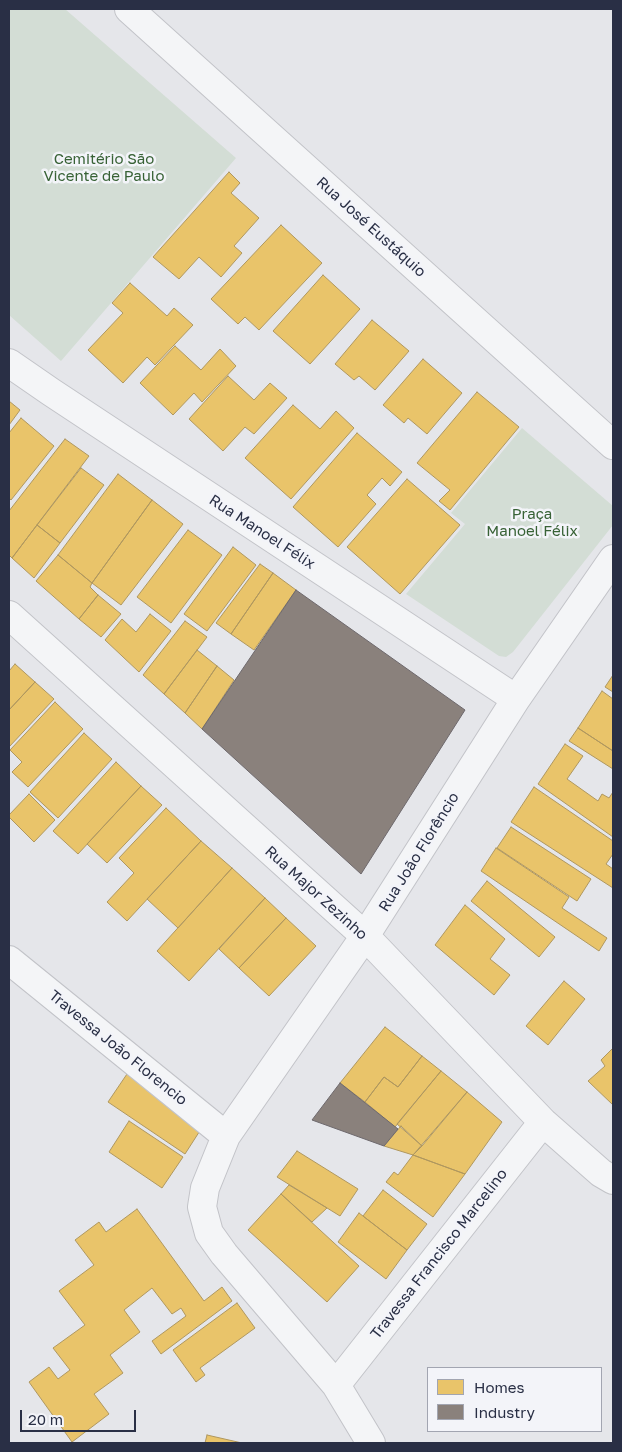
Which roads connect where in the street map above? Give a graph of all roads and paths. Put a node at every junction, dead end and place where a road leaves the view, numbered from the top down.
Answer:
1 (129, 9) edge
2 (9, 363) edge
3 (613, 444) edge
4 (613, 559) edge
5 (9, 615) edge
6 (516, 699) junction
7 (365, 936) junction
8 (9, 960) edge
9 (543, 1122) junction
10 (226, 1136) junction
11 (613, 1180) edge
12 (336, 1385) junction
13 (371, 1443) edge

1 - 3 street, Rua José Eustáquio
2 - 6 street, Rua Manoel Félix
4 - 6 street, Rua João Florêncio
5 - 7 street, Rua Major Zezinho
6 - 7 street, Rua João Florêncio
7 - 9 street, Rua Major Zezinho
7 - 10 street, Rua João Florêncio
8 - 10 street, Travessa João Florencio
9 - 11 street, Rua Major Zezinho
9 - 12 street, Travessa Francisco Marcelino
10 - 12 street, Rua João Florêncio
12 - 13 street, Rua João Florêncio

